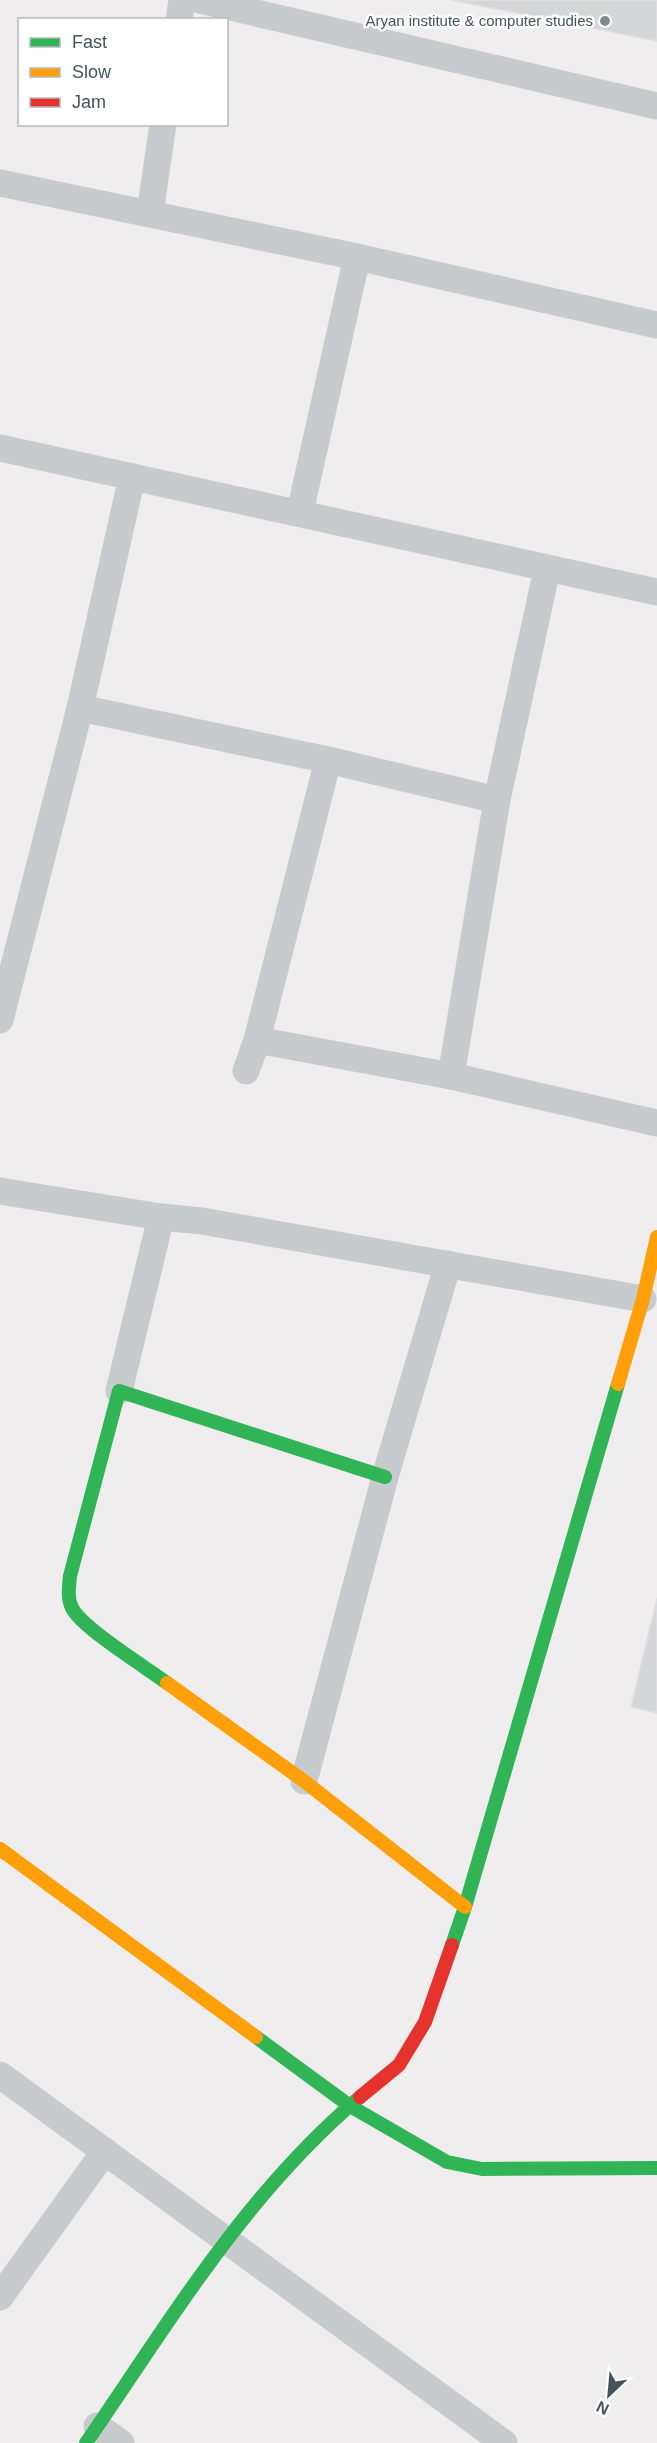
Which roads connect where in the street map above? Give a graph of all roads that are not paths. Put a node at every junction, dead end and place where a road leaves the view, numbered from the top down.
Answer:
1 (182, 0) edge
2 (201, 0) edge
3 (179, 18) edge
4 (657, 106) edge
5 (163, 126) edge
6 (0, 183) edge
7 (150, 213) junction
8 (357, 257) junction
9 (657, 324) edge
10 (0, 447) edge
11 (132, 477) junction
12 (300, 512) junction
13 (547, 569) junction
14 (657, 592) edge
15 (80, 708) junction
16 (328, 760) junction
17 (498, 800) junction
18 (0, 1020) edge
19 (257, 1040) junction
20 (246, 1071) dead end
21 (451, 1076) junction
22 (657, 1123) edge
23 (0, 1191) edge
24 (161, 1217) junction
25 (657, 1237) edge
26 (448, 1264) junction
27 (643, 1299) junction
28 (119, 1391) junction
29 (385, 1477) junction
30 (303, 1781) junction
31 (0, 1849) edge
32 (465, 1907) junction
33 (0, 2075) edge
34 (350, 2106) junction
35 (105, 2151) junction
36 (657, 2168) edge
37 (226, 2238) junction
38 (0, 2296) edge
39 (92, 2435) edge
40 (121, 2443) edge
41 (504, 2443) edge

1 - 3 street
2 - 4 street
5 - 7 street
6 - 7 street
7 - 8 street
8 - 9 street
8 - 12 street
10 - 11 street
11 - 12 street
11 - 15 street
12 - 13 street
13 - 14 street
13 - 17 street
15 - 16 street
15 - 18 street
16 - 17 street
16 - 19 street
17 - 21 street
19 - 20 street
19 - 21 street
21 - 22 street
23 - 24 street
24 - 26 street
24 - 28 street
25 - 27 street
26 - 27 street
26 - 29 street
27 - 32 street
28 - 29 street
28 - 30 street
29 - 30 street
30 - 32 street
31 - 34 street
32 - 34 street
33 - 35 street
34 - 36 street
34 - 37 street
35 - 37 street
35 - 38 street
37 - 39 street
37 - 41 street
39 - 40 street

